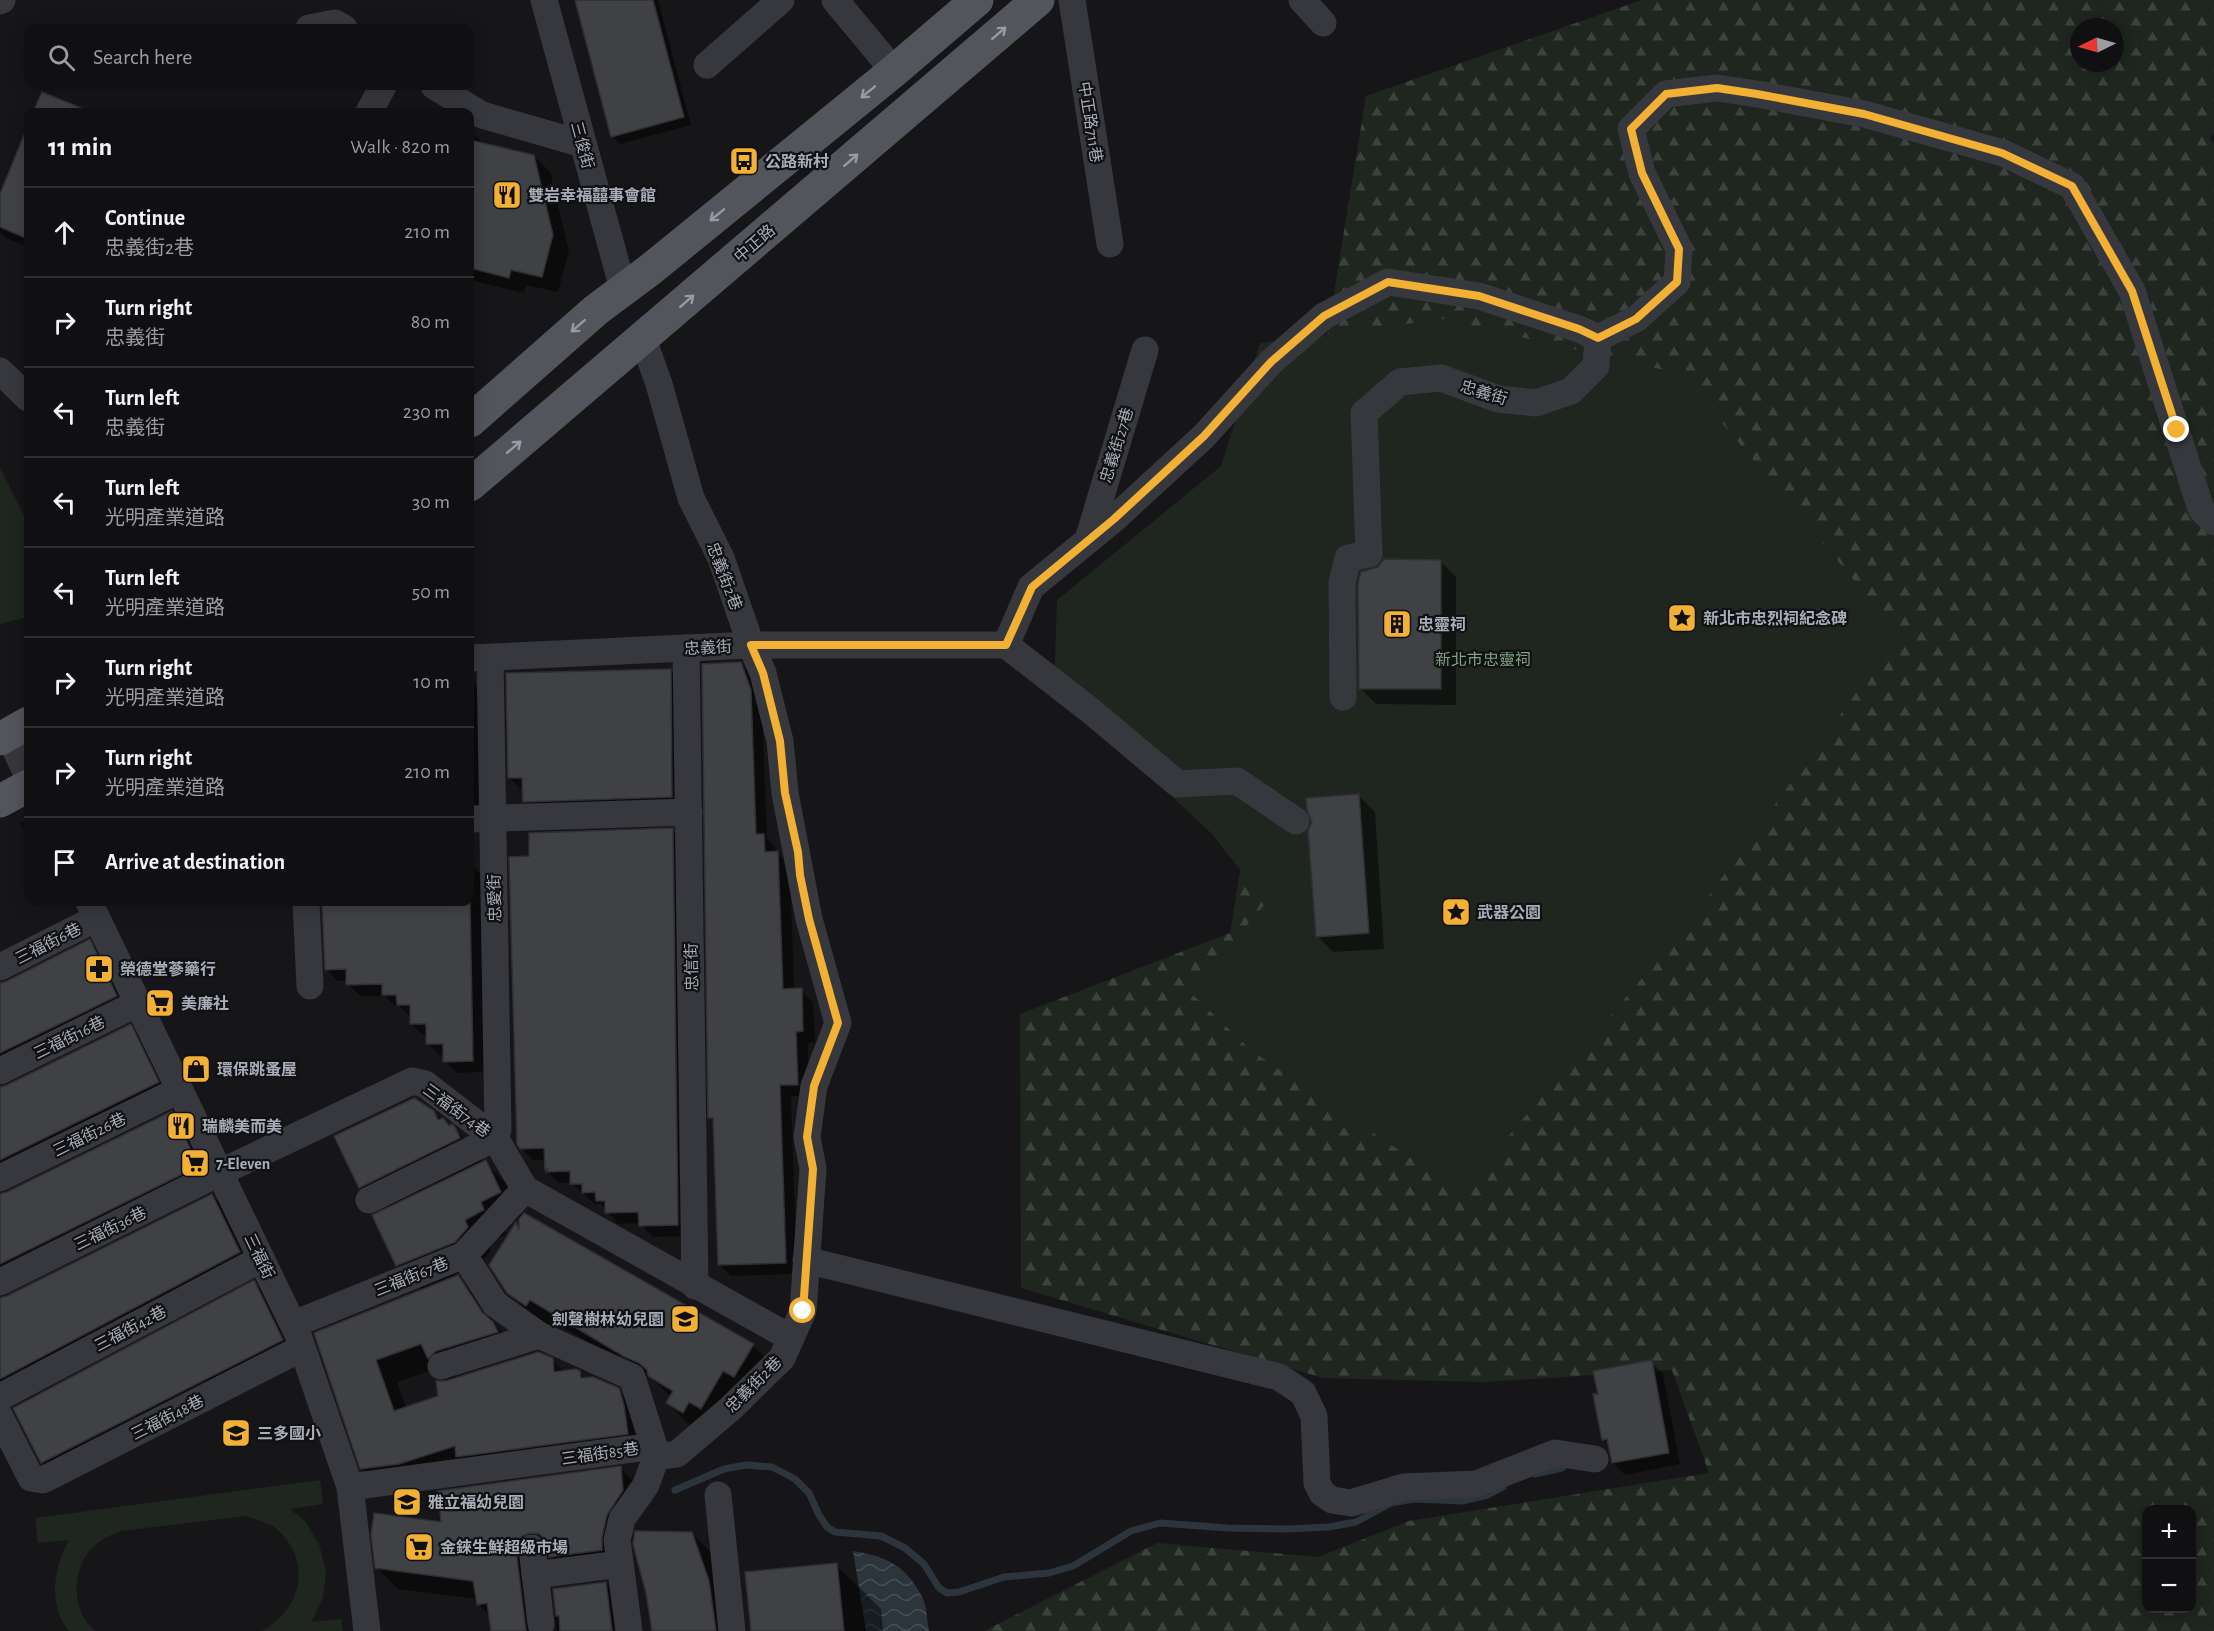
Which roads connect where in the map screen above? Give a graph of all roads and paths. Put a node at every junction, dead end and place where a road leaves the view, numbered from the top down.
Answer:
1 (544, 0) edge
2 (781, 0) edge
3 (835, 0) edge
4 (977, 0) edge
5 (1038, 0) edge
6 (1072, 0) edge
7 (1302, 0) edge
8 (1323, 23) dead end
9 (707, 65) dead end
10 (894, 71) junction
11 (381, 90) edge
12 (440, 90) edge
13 (371, 108) edge
14 (469, 108) edge
15 (474, 111) edge
16 (583, 144) junction
17 (1110, 244) dead end
18 (623, 289) junction
19 (1598, 338) junction
20 (643, 339) junction
21 (1144, 350) dead end
22 (0, 371) edge
23 (24, 394) edge
24 (474, 417) edge
25 (474, 482) edge
26 (2214, 522) edge
27 (1088, 540) junction
28 (751, 645) junction
29 (1006, 645) junction
30 (686, 648) junction
31 (480, 658) edge
32 (1343, 698) dead end
33 (12, 732) edge
34 (24, 765) edge
35 (24, 788) edge
36 (0, 801) edge
37 (689, 812) junction
38 (481, 819) edge
39 (1296, 821) dead end
40 (306, 906) edge
41 (93, 910) edge
42 (0, 967) edge
43 (310, 986) dead end
44 (138, 1003) junction
45 (0, 1071) edge
46 (179, 1090) junction
47 (495, 1138) junction
48 (219, 1173) junction
49 (0, 1178) edge
50 (525, 1189) junction
51 (369, 1200) dead end
52 (464, 1255) junction
53 (261, 1259) junction
54 (806, 1260) junction
55 (0, 1282) edge
56 (696, 1286) junction
57 (540, 1335) junction
58 (298, 1336) junction
59 (790, 1338) junction
60 (441, 1365) dead end
61 (0, 1397) edge
62 (0, 1418) edge
63 (655, 1451) junction
64 (1595, 1459) dead end
65 (351, 1487) junction
66 (718, 1495) dead end
67 (532, 1548) dead end
68 (620, 1564) junction
69 (536, 1575) junction
70 (541, 1624) dead end
71 (367, 1631) edge
72 (629, 1631) edge
73 (732, 1631) edge

1 - 16 street, 三俊街
2 - 9 street
3 - 10 street
4 - 10 main road
20 -> 5 main road, 中正路
6 - 17 street, 中正路711巷
7 - 8 street
10 -> 18 main road
11 - 13 street
12 - 14 street
15 - 16 street
16 - 18 street, 三俊街
18 - 20 main road
18 -> 24 main road
19 - 26 street
19 - 27 street
19 - 32 street, 忠義街
25 -> 20 main road, 中正路
20 - 28 street, 忠義街2巷
21 - 27 street, 忠義街27巷
22 - 23 street
27 - 29 street
28 - 29 street, 忠義街
28 - 30 street, 忠義街
28 - 54 street, 忠義街2巷
29 - 39 street
30 - 31 street, 忠義街
30 - 37 street, 忠信街
31 - 38 street, 忠愛街
33 - 34 street
35 - 36 main road
37 - 38 street
37 - 56 street, 忠信街
38 - 47 street, 忠愛街
40 - 43 street
41 - 42 street, 三福街6巷
41 - 44 street, 三福街
44 - 45 street, 三福街16巷
44 - 46 street, 三福街
46 - 48 street, 三福街
46 - 49 street, 三福街26巷
47 - 48 street, 三福街74巷
47 - 50 street, 三福街74巷
47 - 51 street
48 - 53 street, 三福街
48 - 55 street, 三福街36巷
50 - 52 street
50 - 56 street, 三福街74巷
52 - 57 street, 三福街67巷
52 - 58 street, 三福街67巷
53 - 58 street, 三福街
53 - 61 street, 三福街42巷
54 - 59 street, 忠義街2巷
54 - 64 street
56 - 59 street, 三福街74巷
57 - 60 street
57 - 63 street, 三福街67巷
58 - 62 street, 三福街48巷
58 - 65 street, 三福街
59 - 63 street, 忠義街2巷
63 - 65 street, 三福街85巷
63 - 68 street, 三福街85巷
65 - 71 street, 三福街
66 - 73 street
67 - 69 street
68 - 69 street
68 - 72 street, 三福街85巷
69 - 70 street

